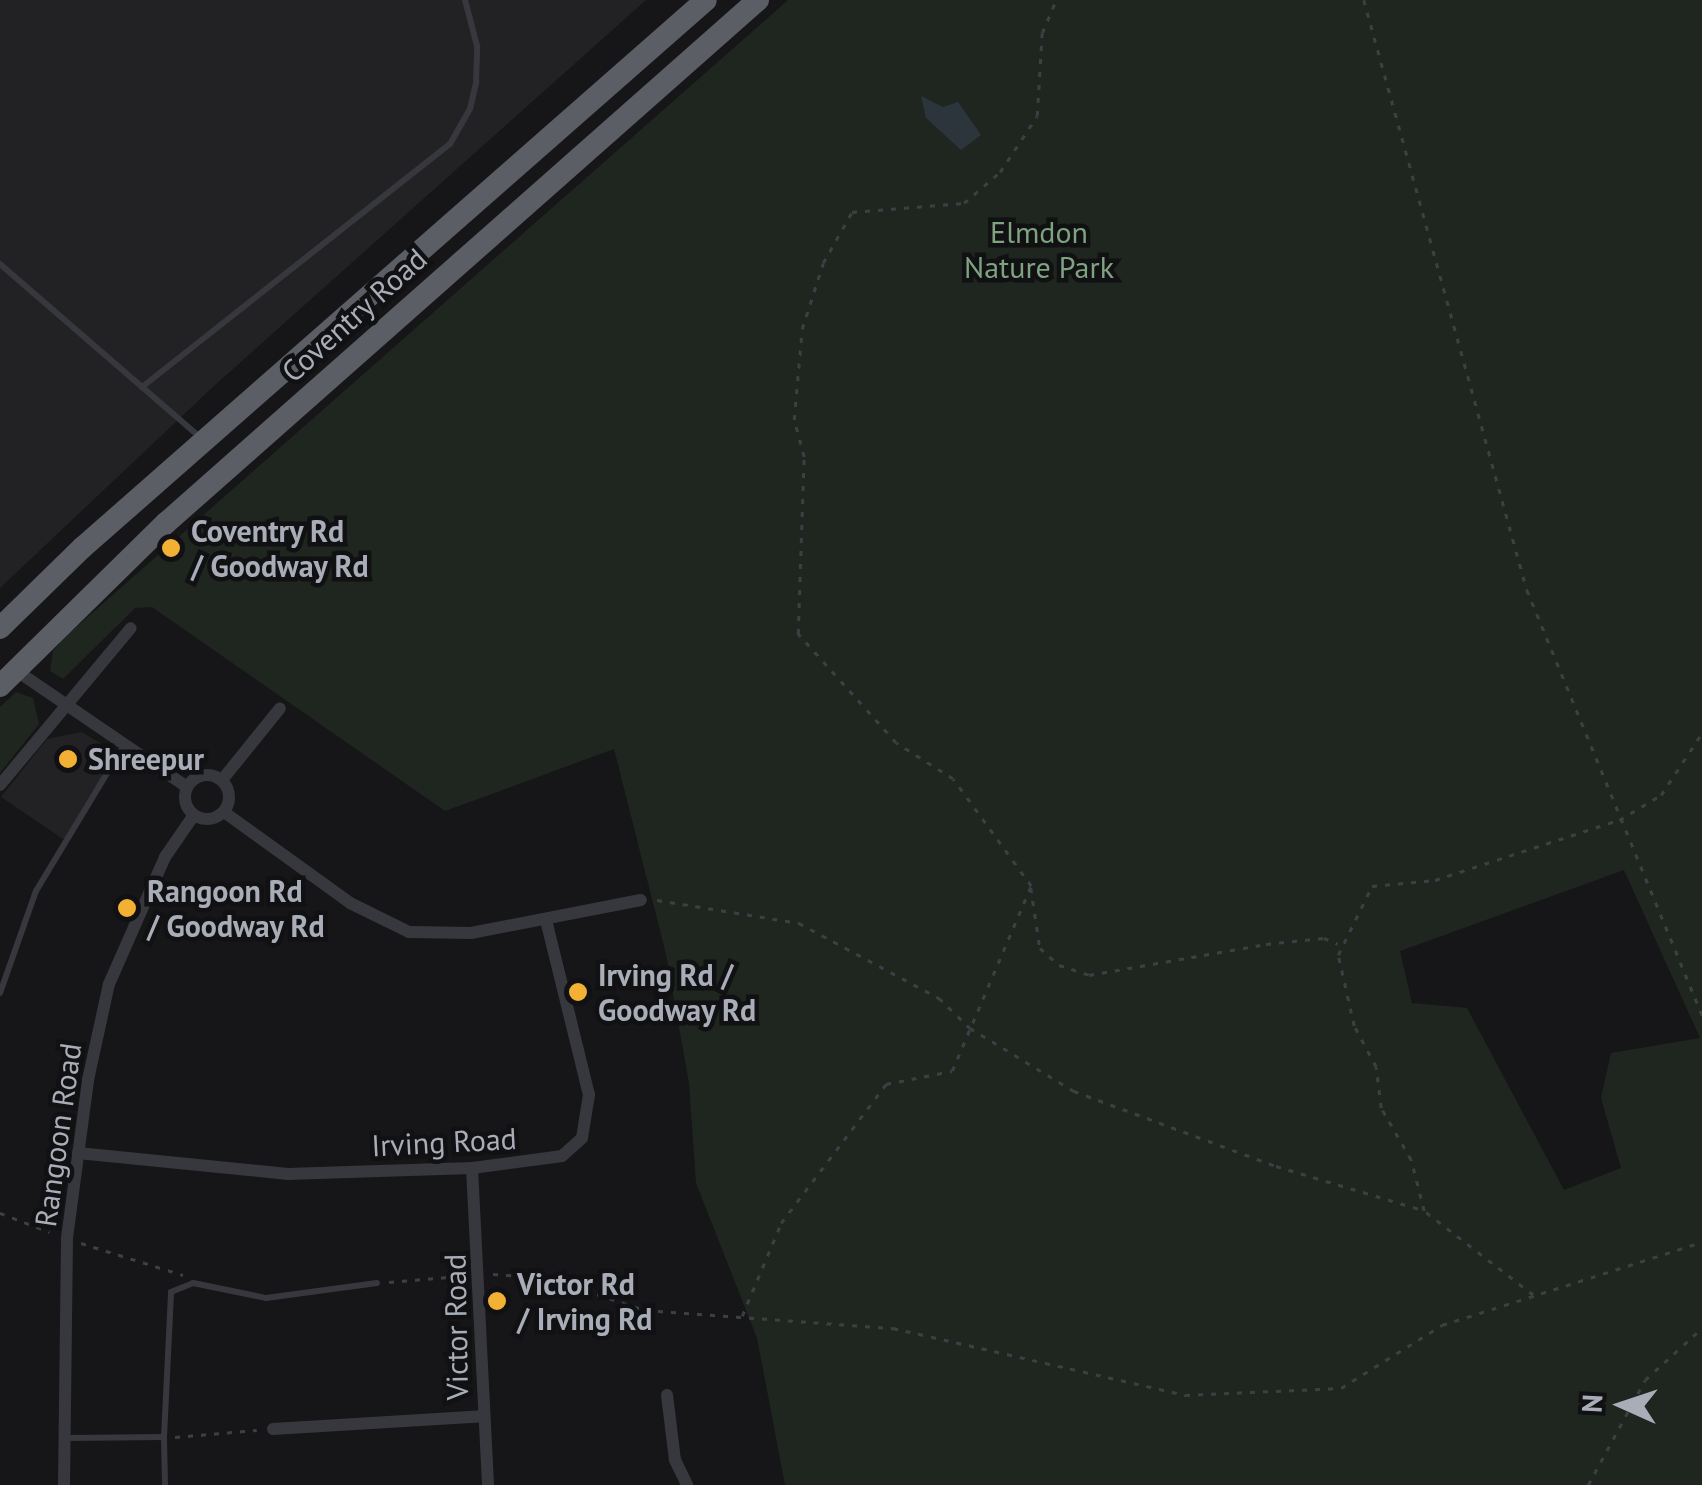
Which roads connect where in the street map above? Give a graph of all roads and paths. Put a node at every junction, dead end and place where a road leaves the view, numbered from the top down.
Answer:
1 (466, 0) edge
2 (706, 0) edge
3 (758, 0) edge
4 (1056, 0) edge
5 (1364, 0) edge
6 (0, 264) edge
7 (142, 387) junction
8 (205, 442) junction
9 (0, 628) edge
10 (131, 628) dead end
11 (7, 678) edge
12 (66, 704) junction
13 (280, 708) dead end
14 (1702, 733) edge
15 (125, 744) junction
16 (222, 780) junction
17 (0, 784) edge
18 (187, 787) junction
19 (224, 812) junction
20 (194, 815) junction
21 (1619, 820) junction
22 (1031, 886) junction
23 (642, 900) joint
24 (546, 920) junction
25 (1341, 945) junction
26 (0, 994) edge
27 (1702, 1015) edge
28 (970, 1028) junction
29 (78, 1153) junction
30 (472, 1168) junction
31 (1424, 1211) junction
32 (0, 1213) edge
33 (67, 1238) junction
34 (1702, 1242) edge
35 (482, 1274) junction
36 (193, 1282) junction
37 (377, 1283) joint
38 (1534, 1296) junction
39 (742, 1316) junction
40 (1702, 1328) edge
41 (667, 1394) dead end
42 (483, 1416) junction
43 (273, 1429) joint
44 (66, 1438) junction
45 (164, 1438) junction
46 (64, 1485) edge
47 (164, 1485) edge
48 (488, 1485) edge
49 (687, 1485) edge
50 (1588, 1485) edge

1 - 7 lane
2 - 8 highway, Coventry Road
3 - 11 highway, Coventry Road
4 - 22 path
5 - 21 path
6 - 7 lane
7 - 8 lane
8 - 9 highway, Coventry Road
10 - 12 street
11 - 12 street
12 - 15 street
12 - 17 street
13 - 16 street
14 - 21 path
15 - 18 street
15 - 26 lane
16 - 18 street
16 - 19 street
18 - 20 street
19 - 20 street
19 - 24 street
20 - 29 street, Rangoon Road
21 - 25 path
21 - 27 path
22 - 25 path
22 - 28 path
23 - 24 street
23 - 28 path
24 - 30 street, Irving Road
25 - 31 path
28 - 31 path
28 - 39 path
29 - 30 street, Irving Road
29 - 33 street, Rangoon Road
30 - 35 street, Victor Road
31 - 38 path
32 - 33 path
33 - 36 path
33 - 44 street, Rangoon Road
34 - 38 path
35 - 37 path
35 - 39 path
35 - 42 street, Victor Road
36 - 37 lane
36 - 45 lane
38 - 39 path
40 - 50 path
41 - 49 street
42 - 43 street
42 - 48 street, Victor Road
43 - 45 path
44 - 45 lane
44 - 46 street, Rangoon Road
45 - 47 lane

